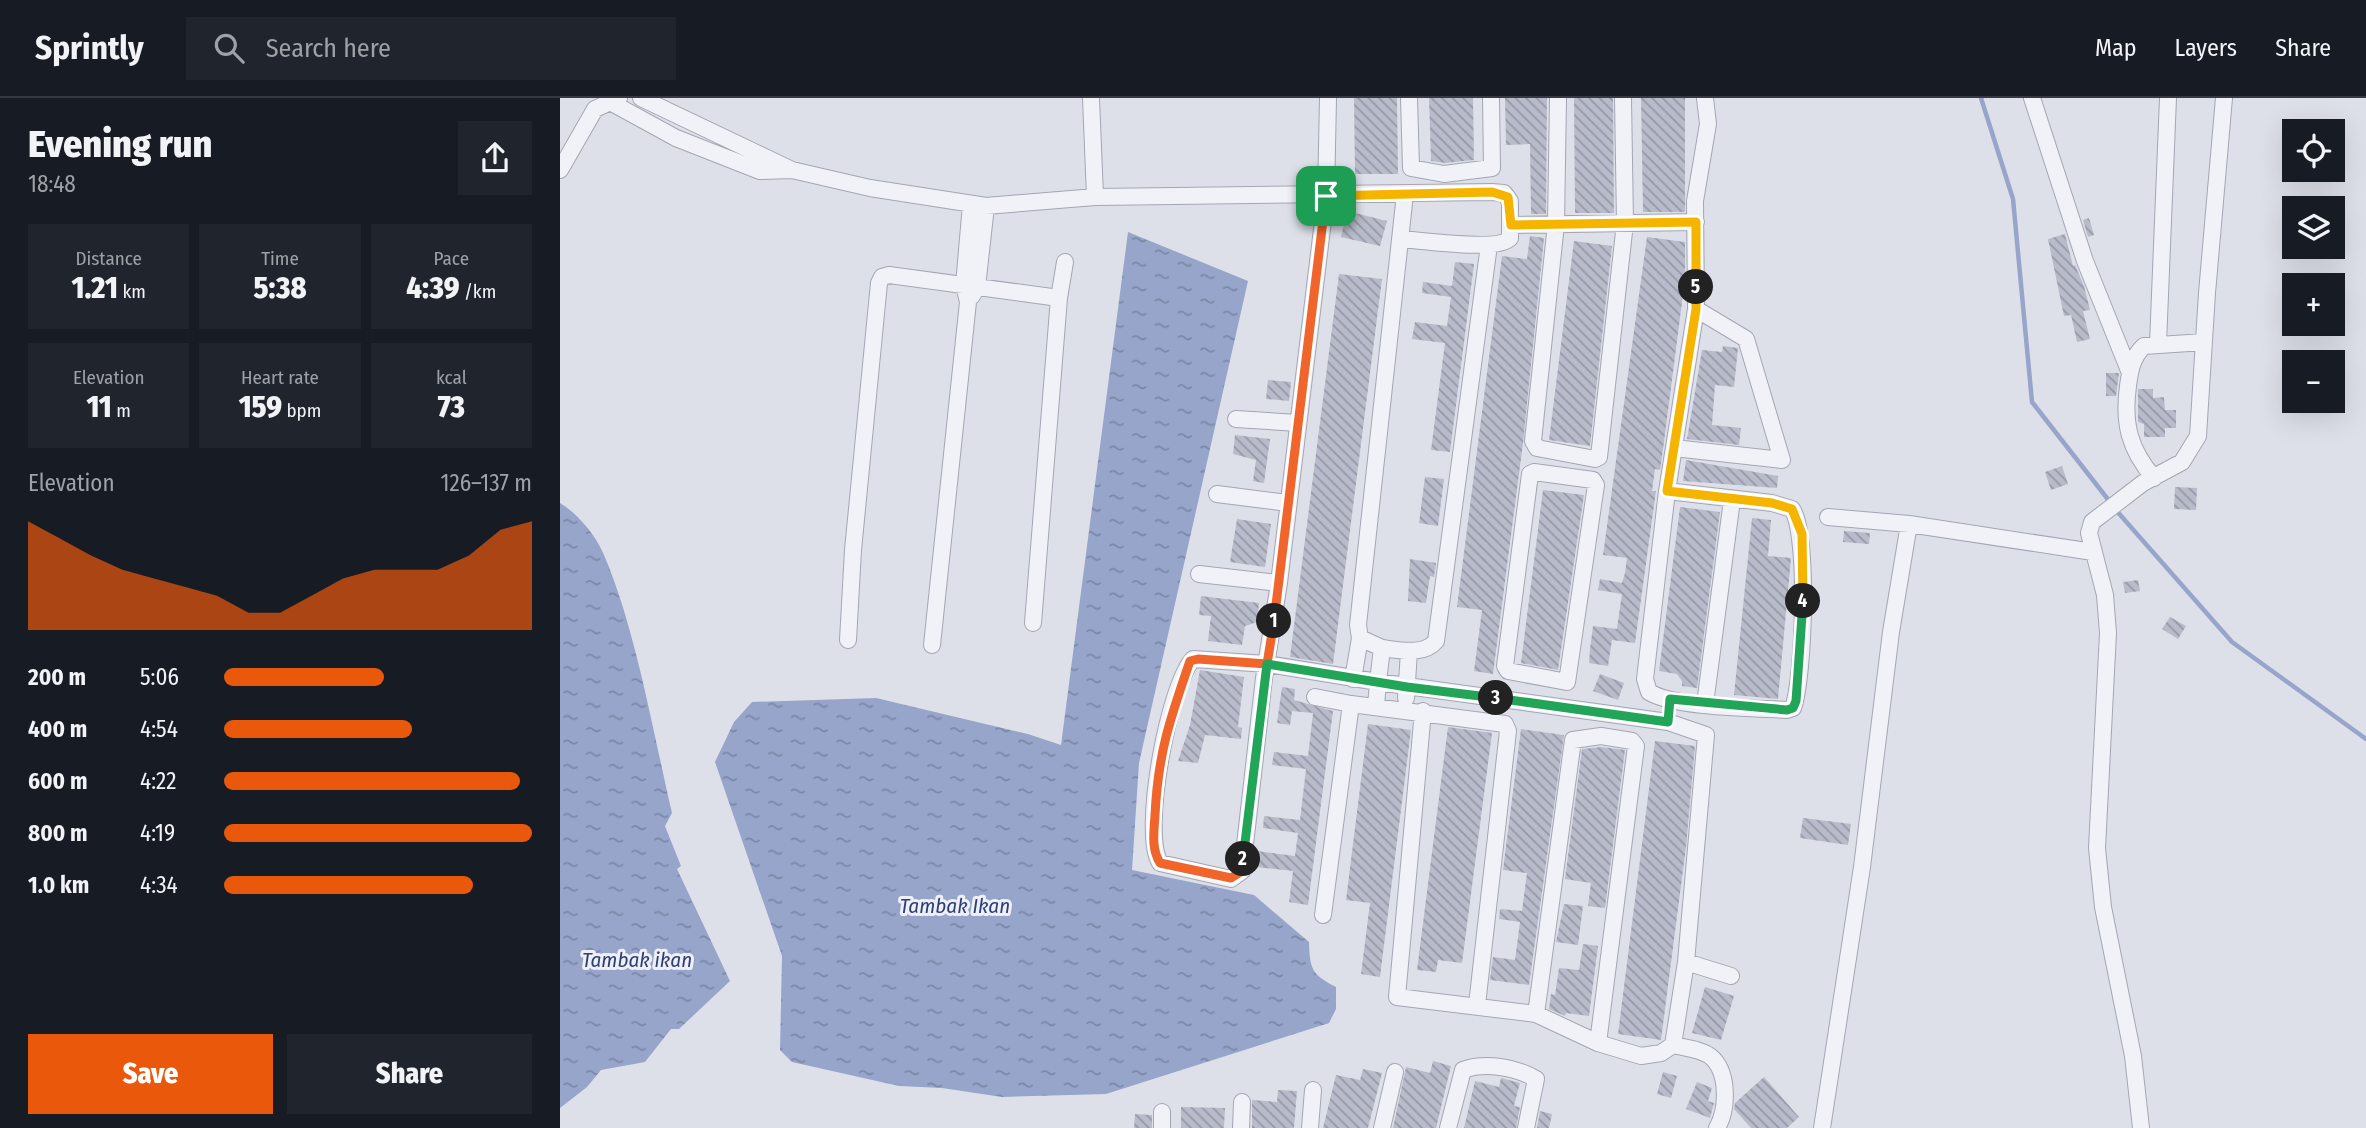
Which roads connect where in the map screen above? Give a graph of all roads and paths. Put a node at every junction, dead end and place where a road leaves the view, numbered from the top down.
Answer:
1 (641, 98) edge
2 (1091, 98) edge
3 (1328, 98) edge
4 (1409, 98) edge
5 (1491, 98) edge
6 (1558, 98) edge
7 (1623, 98) edge
8 (1705, 98) edge
9 (2032, 98) edge
10 (2168, 98) edge
11 (2224, 98) edge
12 (615, 101) edge
13 (560, 170) edge
14 (792, 170) junction
15 (1444, 174) junction
16 (1444, 193) junction
17 (1405, 194) junction
18 (1326, 196) junction
19 (1095, 197) junction
20 (979, 205) junction
21 (1696, 222) junction
22 (1625, 223) junction
23 (1556, 224) junction
24 (1511, 225) junction
25 (1400, 239) junction
26 (1489, 245) junction
27 (1065, 262) dead end
28 (970, 286) junction
29 (1059, 298) junction
30 (1696, 309) junction
31 (2204, 342) junction
32 (2158, 344) junction
33 (2130, 373) junction
34 (1236, 419) dead end
35 (1298, 423) junction
36 (1674, 448) junction
37 (2148, 480) junction
38 (1667, 491) junction
39 (1217, 494) dead end
40 (1732, 500) junction
41 (1288, 503) junction
42 (1828, 517) dead end
43 (1909, 524) junction
44 (2093, 552) junction
45 (1199, 574) dead end
46 (1279, 583) junction
47 (1033, 623) dead end
48 (1360, 638) junction
49 (848, 640) dead end
50 (932, 645) dead end
51 (1382, 648) junction
52 (1409, 651) junction
53 (1267, 664) junction
54 (1533, 678) junction
55 (1353, 679) junction
56 (1378, 682) junction
57 (1407, 687) junction
58 (1315, 697) dead end
59 (1670, 699) junction
60 (1528, 702) junction
61 (1352, 704) junction
62 (1705, 704) junction
63 (1376, 706) junction
64 (1404, 710) junction
65 (1423, 711) junction
66 (1602, 714) junction
67 (1668, 722) junction
68 (1601, 736) junction
69 (1323, 915) dead end
70 (1686, 962) junction
71 (1731, 976) dead end
72 (1477, 1005) junction
73 (1536, 1014) junction
74 (1598, 1043) junction
75 (1673, 1045) junction
76 (1395, 1072) dead end
77 (1313, 1090) dead end
78 (1242, 1102) dead end
79 (1718, 1126) edge
80 (1241, 1128) edge
81 (1311, 1128) edge
82 (1382, 1128) edge
83 (1448, 1128) edge
84 (1526, 1128) edge
85 (1822, 1128) edge
86 (2141, 1128) edge

1 - 14 street
2 - 19 street
3 - 18 street
4 - 15 street
5 - 15 street
6 - 23 street
7 - 22 street
8 - 21 street
9 - 33 street
10 - 32 street
11 - 31 street
12 - 13 street
12 - 14 street
14 - 20 street
15 - 16 street
16 - 17 street
16 - 24 street
17 - 18 street
17 - 25 street
18 - 19 street
18 - 35 street
19 - 20 street
20 - 28 street
21 - 22 street
21 - 30 street
22 - 23 street
22 - 23 street
23 - 24 street
24 - 26 street
25 - 26 street
25 - 48 street
26 - 52 street
27 - 29 street
28 - 29 street
28 - 49 street
28 - 50 street
29 - 47 street
30 - 36 street
30 - 36 street
31 - 32 street
31 - 37 street
32 - 33 street
33 - 37 street
34 - 35 street
35 - 41 street
36 - 38 street
37 - 44 street
38 - 40 street
38 - 59 street
39 - 41 street
40 - 62 street
40 - 62 street
41 - 46 street
42 - 43 street
43 - 44 street
43 - 85 street
44 - 86 street
45 - 46 street
46 - 53 street
48 - 51 street
48 - 55 street
51 - 52 street
51 - 56 street
52 - 57 street
53 - 53 street
53 - 55 street
54 - 54 street
54 - 60 street
55 - 56 street
56 - 57 street
56 - 63 street
57 - 60 street
57 - 64 street
58 - 61 street
59 - 62 street
59 - 67 street
60 - 66 street
61 - 63 street
61 - 69 street
63 - 64 street
64 - 65 street
65 - 72 street
65 - 72 street
66 - 67 street
66 - 68 street
67 - 70 street
68 - 73 street
68 - 74 street
70 - 71 street
70 - 75 street
72 - 73 street
73 - 74 street
74 - 75 street
75 - 79 street
76 - 82 street
77 - 81 street
78 - 80 street
83 - 84 street

